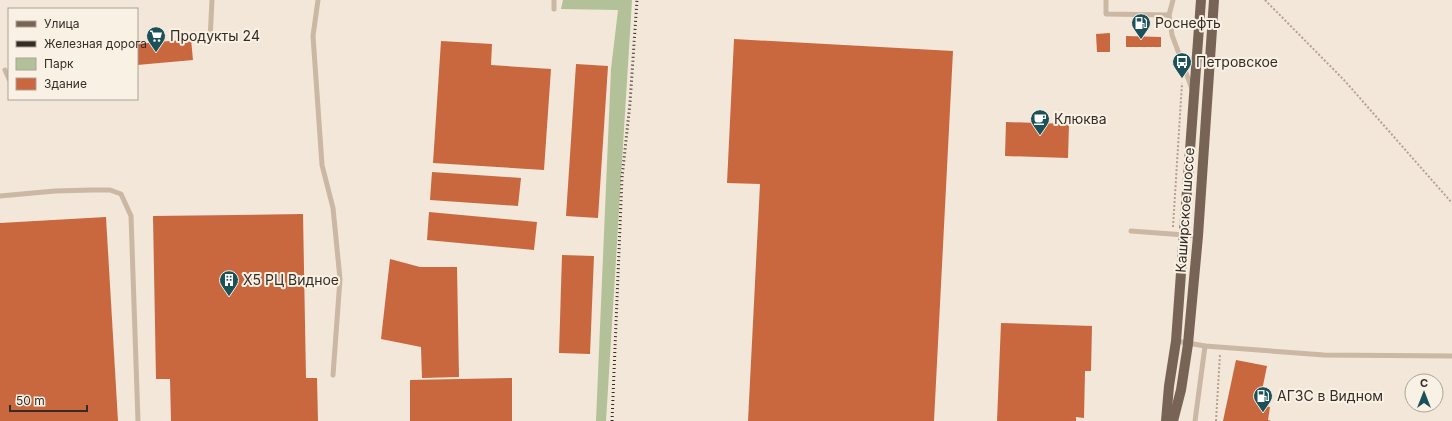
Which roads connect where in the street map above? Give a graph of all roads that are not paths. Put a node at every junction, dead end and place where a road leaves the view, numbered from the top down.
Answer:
1 (212, 0) edge
2 (318, 0) edge
3 (554, 0) edge
4 (1106, 0) edge
5 (1173, 0) edge
6 (1201, 0) edge
7 (1214, 0) edge
8 (554, 9) dead end
9 (1169, 15) junction
10 (210, 40) dead end
11 (1194, 96) junction
12 (0, 196) edge
13 (1131, 231) dead end
14 (1185, 235) junction
15 (1198, 236) junction
16 (1176, 342) junction
17 (1188, 344) junction
18 (1205, 346) junction
19 (1452, 356) edge
20 (333, 375) dead end
21 (138, 421) edge
22 (1166, 421) edge
23 (1173, 421) edge
24 (1195, 421) edge

1 - 10 lane
2 - 20 lane
3 - 8 lane
4 - 9 lane
5 - 9 lane
6 - 11 main road, Каширское шоссе
7 - 15 main road, Каширское шоссе
9 - 11 lane
11 - 14 main road, Каширское шоссе
12 - 21 lane
13 - 14 lane
14 - 15 lane
14 - 16 main road, Каширское шоссе
15 - 17 main road, Каширское шоссе
16 - 17 lane
16 - 22 main road, Каширское шоссе
17 - 18 lane
17 - 23 main road, Каширское шоссе
18 - 19 lane
18 - 24 lane

